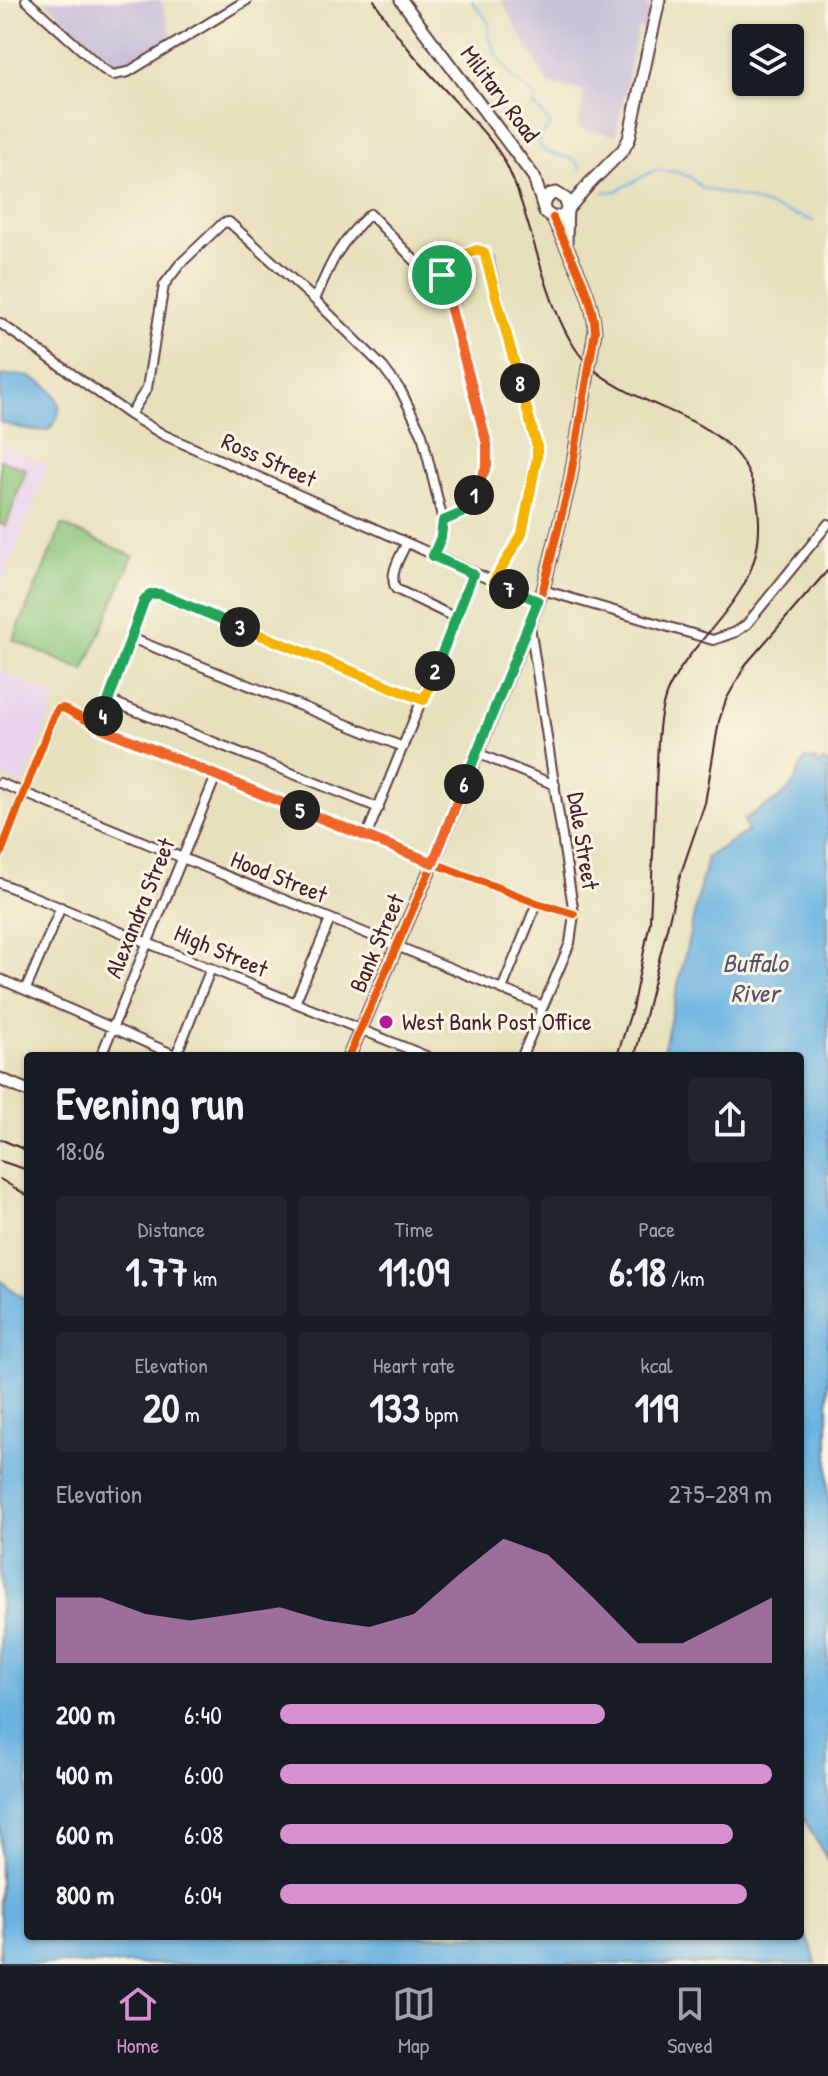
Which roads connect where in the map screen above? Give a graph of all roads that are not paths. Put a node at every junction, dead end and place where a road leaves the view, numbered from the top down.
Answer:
1 (26, 0) edge
2 (247, 0) edge
3 (401, 0) edge
4 (659, 0) edge
5 (534, 177) junction
6 (589, 184) junction
7 (556, 193) junction
8 (544, 202) junction
9 (567, 211) junction
10 (553, 218) junction
11 (566, 242) junction
12 (442, 275) junction
13 (315, 300) junction
14 (0, 323) edge
15 (130, 415) junction
16 (443, 521) junction
17 (828, 524) edge
18 (406, 544) junction
19 (433, 556) junction
20 (473, 574) junction
21 (493, 582) junction
22 (541, 596) junction
23 (456, 618) junction
24 (529, 623) junction
25 (131, 638) junction
26 (108, 700) junction
27 (424, 700) junction
28 (99, 727) junction
29 (403, 747) junction
30 (477, 753) junction
31 (216, 776) junction
32 (0, 783) edge
33 (555, 785) junction
34 (25, 792) junction
35 (379, 808) junction
36 (366, 837) junction
37 (0, 855) edge
38 (182, 859) junction
39 (433, 863) junction
40 (0, 883) edge
41 (537, 903) junction
42 (61, 907) junction
43 (574, 914) junction
44 (330, 920) junction
45 (148, 942) junction
46 (398, 945) junction
47 (211, 968) junction
48 (0, 979) edge
49 (26, 989) junction
50 (502, 989) junction
51 (295, 1003) junction
52 (543, 1006) junction
53 (112, 1029) junction
54 (361, 1030) junction
55 (103, 1052) edge
56 (167, 1052) edge
57 (179, 1052) edge
58 (351, 1052) edge
59 (416, 1052) edge
60 (524, 1052) edge
61 (0, 1079) edge
62 (24, 1089) edge

1 - 2 street
3 - 5 street, Military Road
4 - 6 street
5 - 7 street, Military Road
5 - 8 street, Military Road
6 - 7 street
6 - 9 street
7 - 8 street
7 - 9 street
8 - 10 street
9 - 10 street
9 - 11 street
10 - 11 street
11 - 22 street, Bank Street
12 - 13 street
12 - 16 street
12 - 21 street
13 - 15 street
13 - 16 street
14 - 15 street, Ross Street
15 - 18 street, Ross Street
16 - 19 street
17 - 22 street, Ross Street
18 - 19 street, Ross Street
18 - 23 street
19 - 20 street, Ross Street
20 - 21 street, Ross Street
20 - 23 street
21 - 22 street, Ross Street
22 - 24 street, Bank Street
23 - 27 street
24 - 30 street, Bank Street
24 - 33 street, Dale Street
25 - 26 street
25 - 27 street
25 - 29 street
26 - 28 street
26 - 35 street
27 - 29 street
28 - 31 street
28 - 34 street
29 - 35 street
30 - 33 street
30 - 39 street, Bank Street
31 - 36 street
31 - 38 street, Alexandra Street
32 - 34 street, Hood Street
33 - 43 street, Dale Street
34 - 37 street
34 - 38 street, Hood Street
35 - 36 street
36 - 39 street
38 - 44 street, Hood Street
38 - 45 street, Alexandra Street
39 - 41 street
39 - 46 street, Bank Street
40 - 42 street, High Street
41 - 43 street
41 - 50 street
42 - 45 street, High Street
42 - 49 street
43 - 52 street, Dale Street
44 - 46 street, Hood Street
44 - 51 street
45 - 47 street, High Street
45 - 53 street, Alexandra Street
46 - 50 street, Hood Street
46 - 54 street, Bank Street
47 - 51 street, High Street
47 - 57 street
48 - 49 street
49 - 53 street
50 - 52 street, Hood Street
51 - 54 street, High Street
52 - 60 street, Dale Street
53 - 55 street, Alexandra Street
53 - 56 street
54 - 58 street, Bank Street
54 - 59 street, High Street
61 - 62 street

